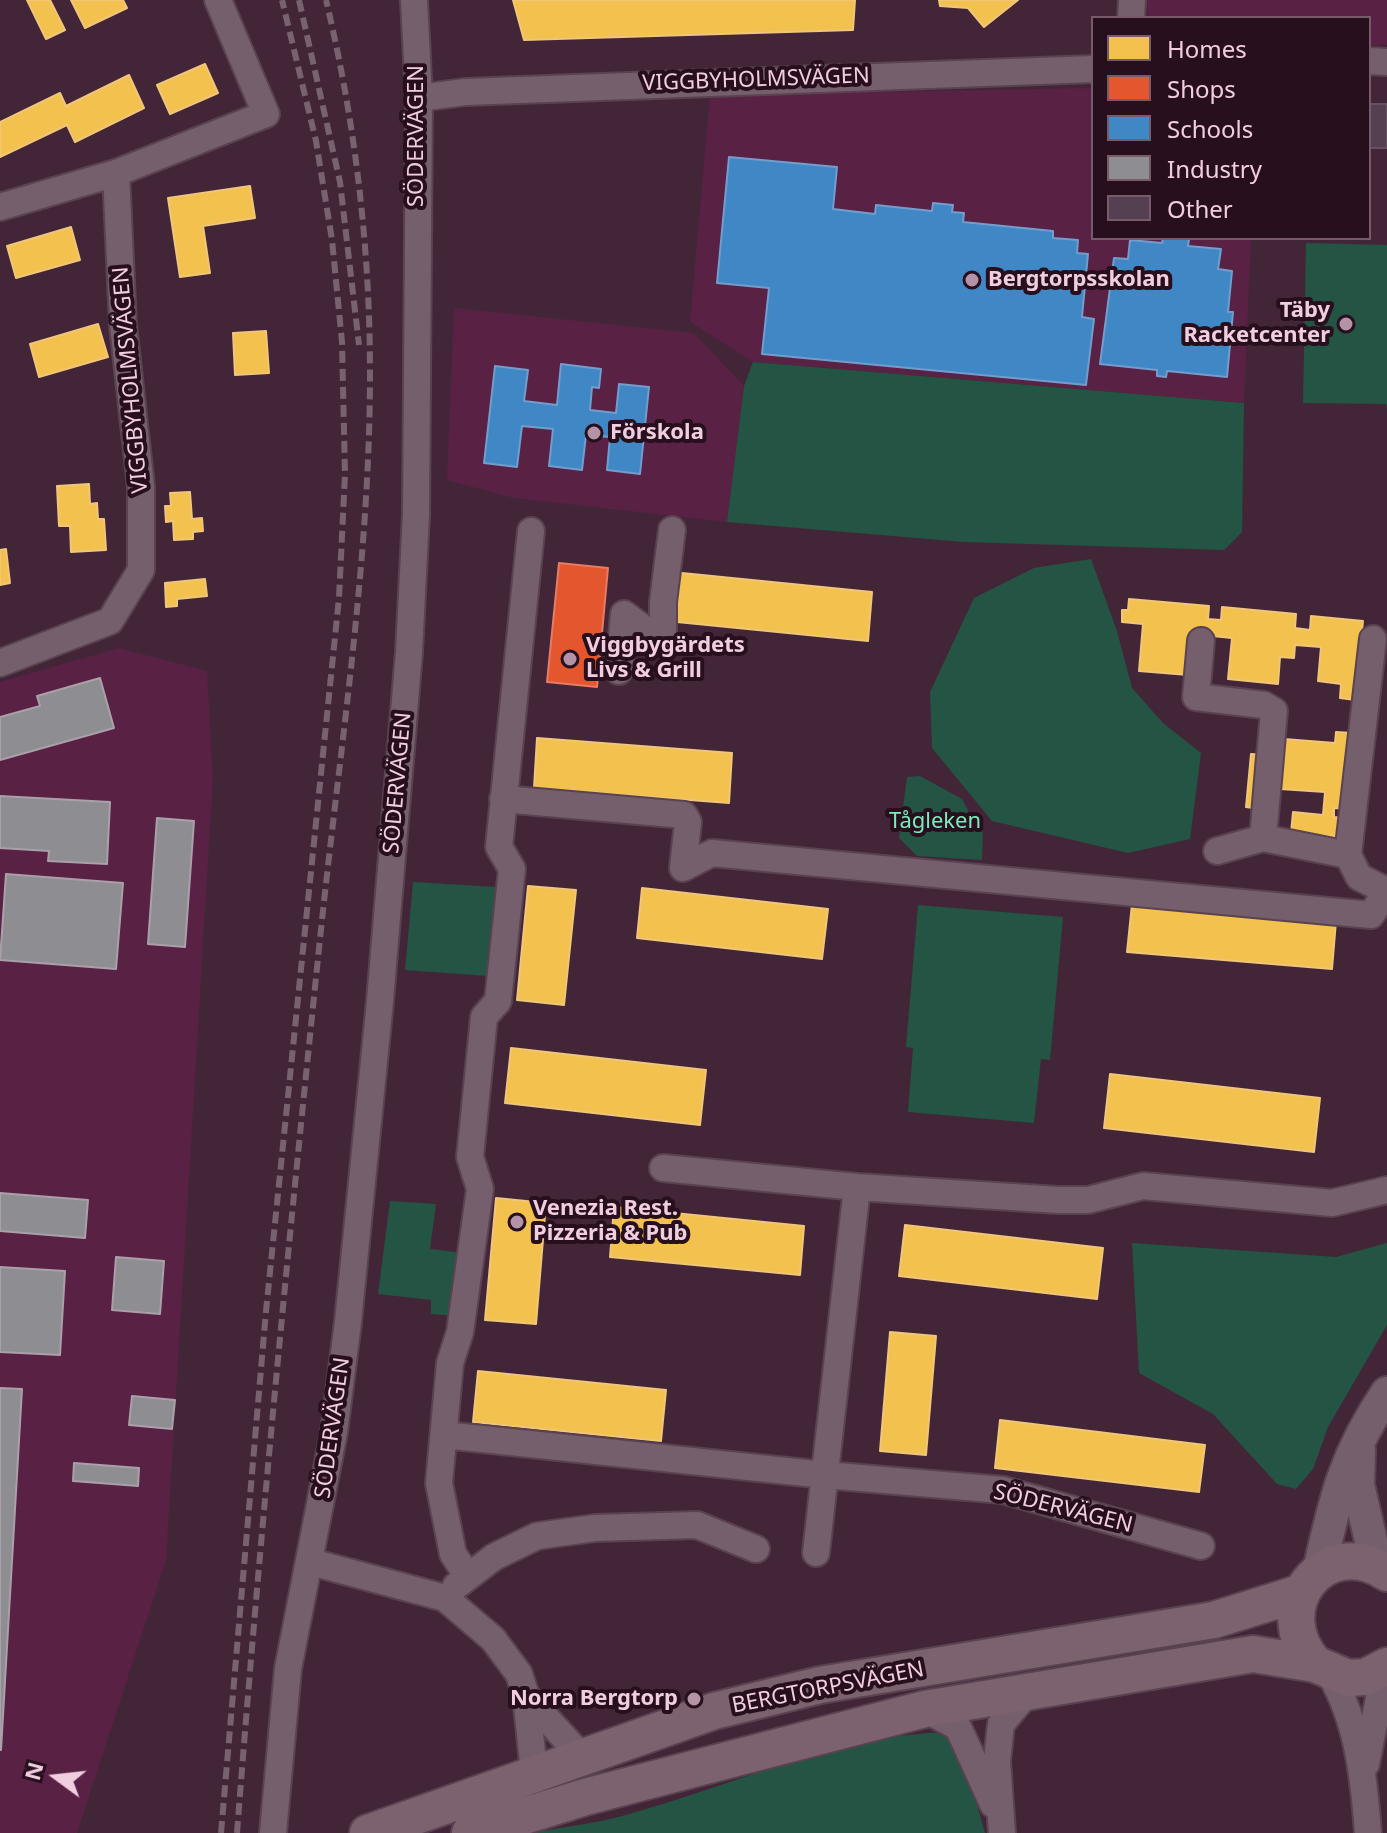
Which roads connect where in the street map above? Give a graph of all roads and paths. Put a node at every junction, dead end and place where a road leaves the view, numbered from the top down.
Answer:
1 (218, 0) edge
2 (414, 0) edge
3 (1091, 69) edge
4 (419, 98) junction
5 (116, 173) junction
6 (0, 207) edge
7 (672, 530) dead end
8 (531, 531) dead end
9 (1373, 639) dead end
10 (1201, 641) dead end
11 (0, 663) edge
12 (619, 671) dead end
13 (503, 799) junction
14 (1263, 838) junction
15 (1217, 851) dead end
16 (1348, 855) junction
17 (663, 1168) dead end
18 (857, 1187) junction
19 (1387, 1190) edge
20 (1387, 1393) edge
21 (444, 1435) junction
22 (1359, 1435) junction
23 (825, 1475) junction
24 (1201, 1546) dead end
25 (756, 1549) dead end
26 (816, 1553) dead end
27 (311, 1562) junction
28 (1382, 1570) edge
29 (467, 1575) junction
30 (1310, 1582) junction
31 (445, 1598) junction
32 (1386, 1667) edge
33 (1322, 1669) junction
34 (1028, 1692) junction
35 (526, 1696) junction
36 (925, 1709) junction
37 (581, 1756) junction
38 (534, 1772) junction
39 (1364, 1776) junction
40 (1000, 1826) edge
41 (273, 1833) edge
42 (368, 1833) edge
43 (470, 1833) edge
44 (1368, 1833) edge

1 - 5 street
2 - 4 street, SÖDERVÄGEN
3 - 4 street, VIGGBYHOLMSVÄGEN
4 - 27 street, SÖDERVÄGEN
5 - 6 street
5 - 11 street, VIGGBYHOLMSVÄGEN
7 - 12 street
8 - 13 street
9 - 16 street
10 - 14 street
13 - 16 street
13 - 21 street
14 - 15 street
14 - 16 street
17 - 18 street
18 - 19 street
18 - 23 street
20 - 22 street
21 - 23 street, SÖDERVÄGEN
21 - 29 street
22 - 28 street
22 - 30 street
23 - 24 street, SÖDERVÄGEN
23 - 26 street
25 - 29 street
27 - 31 street
27 - 41 street, SÖDERVÄGEN
28 - 30 main road, BERGTORPSVÄGEN
29 - 31 street
30 - 33 main road
30 - 37 main road, BERGTORPSVÄGEN
31 - 35 street
32 - 33 main road, BERGTORPSVÄGEN
32 - 39 street
33 - 34 main road, BERGTORPSVÄGEN
33 - 39 street
34 - 36 main road, BERGTORPSVÄGEN
34 - 40 street
35 - 37 street
35 - 38 street
36 - 40 street
36 - 43 main road, BERGTORPSVÄGEN
37 - 38 main road, BERGTORPSVÄGEN
38 - 42 main road, BERGTORPSVÄGEN
39 - 44 street

